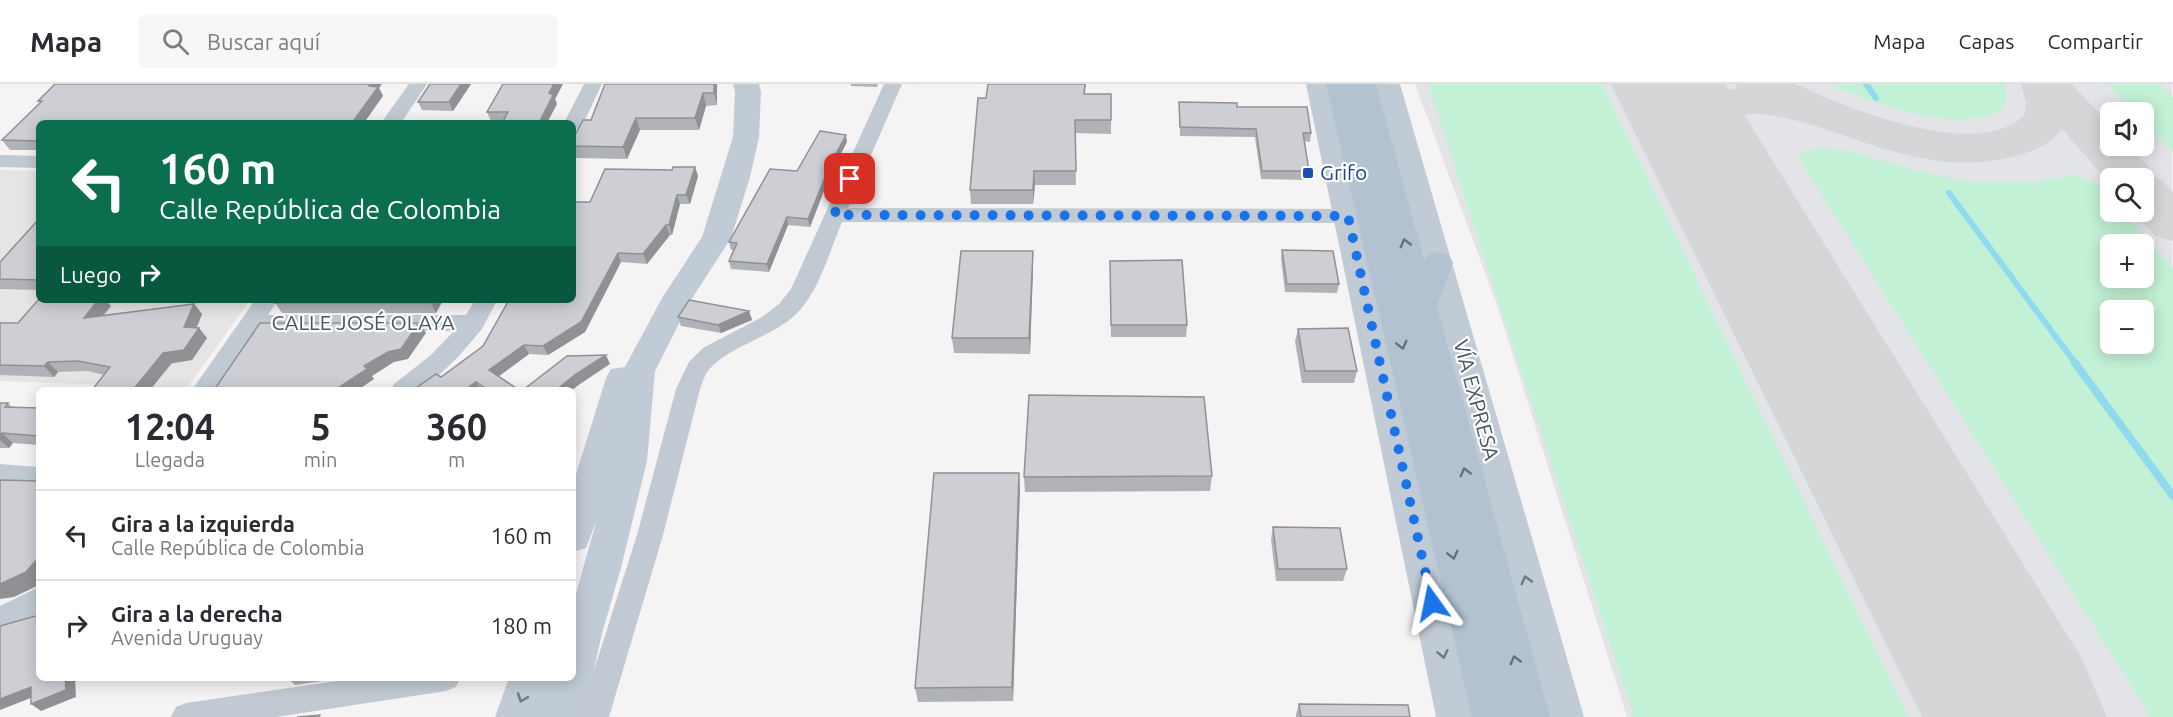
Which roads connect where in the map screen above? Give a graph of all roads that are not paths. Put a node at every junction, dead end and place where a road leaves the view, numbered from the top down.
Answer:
1 (418, 84) edge
2 (593, 84) edge
3 (732, 84) edge
4 (746, 84) edge
5 (893, 84) edge
6 (1353, 88) edge
7 (393, 120) edge
8 (575, 120) edge
9 (0, 161) edge
10 (36, 162) edge
11 (834, 215) junction
12 (1348, 216) junction
13 (1438, 262) junction
14 (1359, 263) junction
15 (265, 303) edge
16 (484, 303) edge
17 (1407, 306) junction
18 (251, 322) junction
19 (474, 323) junction
20 (628, 385) junction
21 (206, 387) edge
22 (406, 387) edge
23 (0, 474) edge
24 (36, 477) edge
25 (576, 522) edge
26 (592, 574) junction
27 (36, 601) edge
28 (576, 604) edge
29 (0, 620) edge
30 (612, 658) junction
31 (576, 662) edge
32 (576, 667) edge
33 (426, 681) edge
34 (528, 681) edge
35 (554, 681) edge
36 (573, 681) edge
37 (186, 717) edge
38 (515, 717) edge
39 (546, 717) edge
40 (565, 717) edge
41 (594, 717) edge
42 (1456, 717) edge
43 (1492, 717) edge
44 (1530, 717) edge
45 (1564, 717) edge

1 - 7 street
2 - 8 street
3 - 20 main road
4 - 20 main road
5 - 11 street
6 - 12 main road
6 - 13 main road, VÍA EXPRESA
6 - 17 main road, VÍA EXPRESA
9 - 10 street
11 - 12 street
11 - 30 street
12 - 14 main road
13 - 17 main road
45 -> 13 main road, VÍA EXPRESA
14 - 17 main road
14 -> 42 main road
15 - 18 street
16 - 19 street
17 -> 43 main road, VÍA EXPRESA
44 -> 17 main road, VÍA EXPRESA
18 - 19 street, CALLE JOSÉ OLAYA
18 - 21 street
19 - 22 street
20 - 25 main road
20 - 26 main road
23 - 24 street
26 - 28 main road
26 - 32 main road, bridge
27 - 29 street
30 - 31 street
30 - 41 street
33 - 37 street
34 -> 38 main road
35 - 39 main road
36 - 40 main road, bridge

